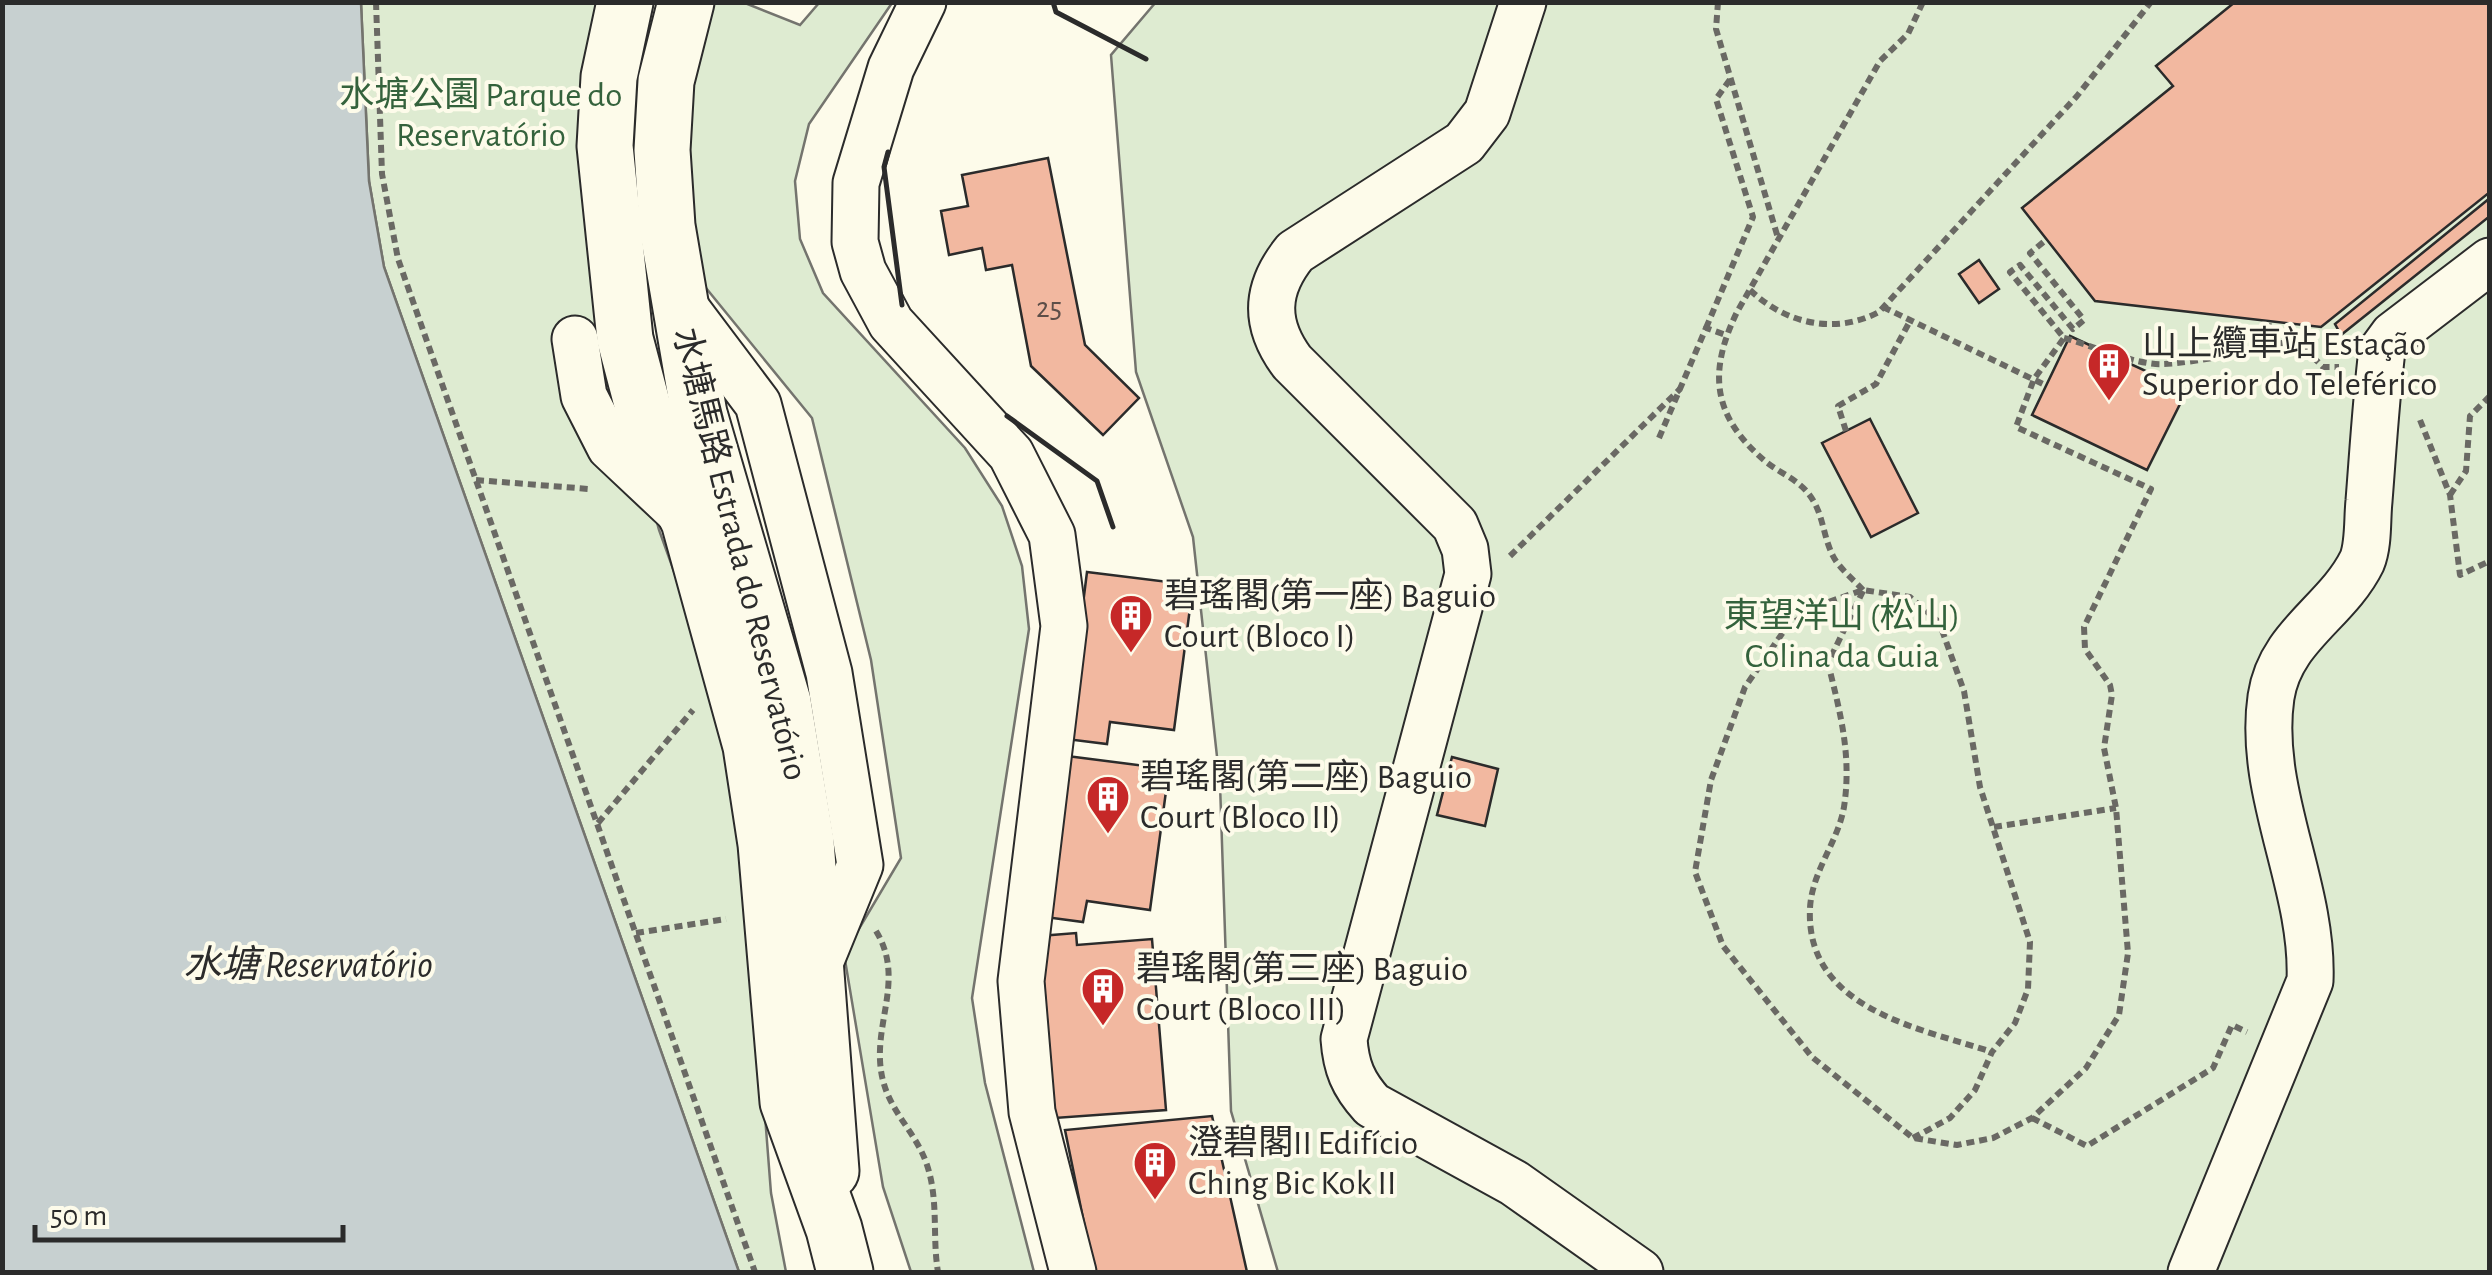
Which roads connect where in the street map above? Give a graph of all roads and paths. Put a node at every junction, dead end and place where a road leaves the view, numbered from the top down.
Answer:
1 (376, 2) edge
2 (625, 2) edge
3 (652, 2) edge
4 (686, 2) edge
5 (923, 2) edge
6 (1523, 2) edge
7 (1718, 2) edge
8 (1924, 2) edge
9 (2151, 2) edge
10 (1731, 78) junction
11 (1779, 240) junction
12 (2046, 240) dead end
13 (2490, 261) edge
14 (1750, 290) junction
15 (678, 298) junction
16 (1884, 308) junction
17 (1910, 320) junction
18 (2269, 323) dead end
19 (1706, 328) junction
20 (1726, 335) junction
21 (2064, 338) junction
22 (576, 340) dead end
23 (2265, 350) junction
24 (2380, 368) junction
25 (2034, 379) junction
26 (2045, 385) dead end
27 (1680, 388) junction
28 (2490, 396) edge
29 (2422, 401) dead end
30 (2476, 407) junction
31 (2490, 408) edge
32 (1846, 431) dead end
33 (1659, 438) dead end
34 (476, 480) junction
35 (2450, 495) junction
36 (675, 508) junction
37 (2490, 561) edge
38 (1863, 590) junction
39 (1459, 606) junction
40 (1768, 654) junction
41 (1828, 663) junction
42 (699, 703) dead end
43 (2116, 808) junction
44 (597, 824) junction
45 (1994, 827) junction
46 (851, 889) junction
47 (772, 911) junction
48 (636, 934) junction
49 (817, 970) junction
50 (2282, 1047) junction
51 (1992, 1052) junction
52 (808, 1101) junction
53 (2032, 1118) junction
54 (1913, 1138) junction
55 (828, 1258) edge
56 (755, 1272) edge
57 (884, 1272) edge
58 (938, 1272) edge
59 (1073, 1272) edge
60 (1640, 1272) edge
61 (2191, 1272) edge

1 - 34 path
2 - 36 main road, 水塘馬路 Estrada do Reservatório
3 - 36 main road
4 - 15 main road, 水塘馬路 Estrada do Reservatório
5 - 59 street
6 - 39 street
7 - 10 path
8 - 11 path
9 - 16 path
10 - 11 path
10 - 19 path
11 - 14 path
12 - 21 path
13 - 24 street
14 - 16 path
14 - 20 path
15 - 46 street
15 - 49 main road, 水塘馬路 Estrada do Reservatório
16 - 17 path
17 - 25 path
17 - 32 path
18 - 23 path
19 - 20 path
19 - 27 path
20 - 38 path
21 - 23 path
21 - 25 path
22 - 36 street
23 - 24 path
24 - 50 street
25 - 26 path
25 - 43 path
27 - 33 path
27 - 39 path
28 - 30 path
29 - 35 path
30 - 31 path
30 - 35 path
34 - 36 path
34 - 44 path
35 - 37 path
36 - 47 main road, 水塘馬路 Estrada do Reservatório
38 - 40 path
38 - 41 path
38 - 45 path
39 - 60 street
40 - 41 path
40 - 54 path
41 - 51 path
42 - 44 path
43 - 45 path
43 - 53 path
44 - 48 path
45 - 51 path
46 - 49 street
46 - 58 path
47 - 48 path
47 - 52 main road, 水塘馬路 Estrada do Reservatório
48 - 56 path
49 - 52 main road, 水塘馬路 Estrada do Reservatório
50 - 53 path
50 - 61 street
51 - 54 path
52 - 55 main road
52 - 57 main road
53 - 54 path

